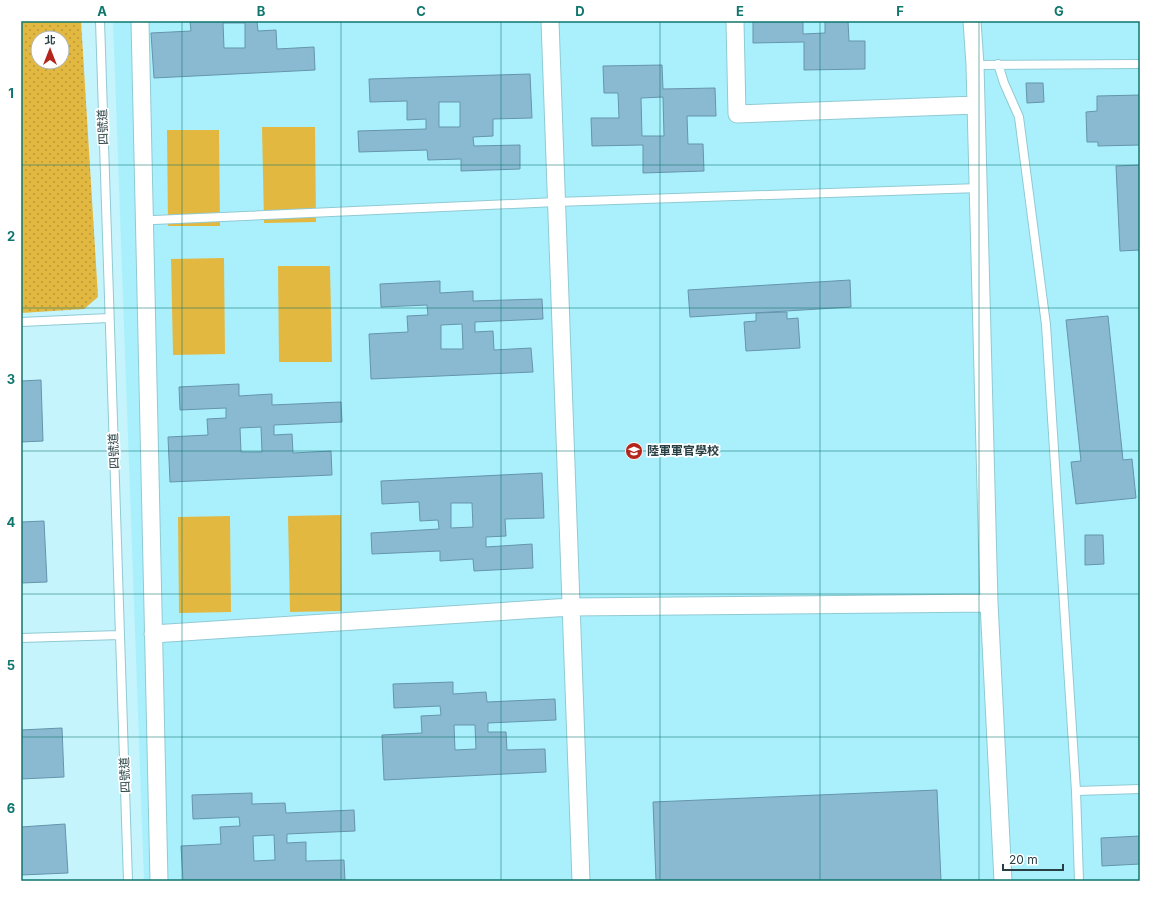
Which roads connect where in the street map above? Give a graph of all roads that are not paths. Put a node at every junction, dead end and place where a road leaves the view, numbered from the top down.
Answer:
1 (100, 21) edge
2 (140, 21) edge
3 (550, 21) edge
4 (735, 21) edge
5 (972, 21) edge
6 (998, 64) junction
7 (1140, 64) edge
8 (975, 65) junction
9 (976, 105) junction
10 (979, 188) junction
11 (556, 202) junction
12 (154, 220) dead end
13 (110, 318) junction
14 (21, 322) edge
15 (989, 603) junction
16 (571, 607) junction
17 (153, 634) junction
18 (120, 635) junction
19 (21, 638) edge
20 (1140, 789) edge
21 (1076, 791) junction
22 (128, 881) edge
23 (159, 881) edge
24 (581, 881) edge
25 (1003, 881) edge
26 (1079, 881) edge

1 - 13 lane, 四號道
2 - 17 street
3 - 11 street
4 - 9 street
5 - 8 street
6 - 7 lane
6 - 8 lane
6 - 21 lane
8 - 9 street
9 - 10 street
10 - 11 lane
10 - 15 street
11 - 12 lane
11 - 16 street
13 - 14 lane
13 - 18 lane, 四號道
15 - 16 street
15 - 25 street
16 - 17 street
16 - 24 street
17 - 23 street
18 - 19 lane
18 - 22 lane, 四號道
20 - 21 lane
21 - 26 lane

